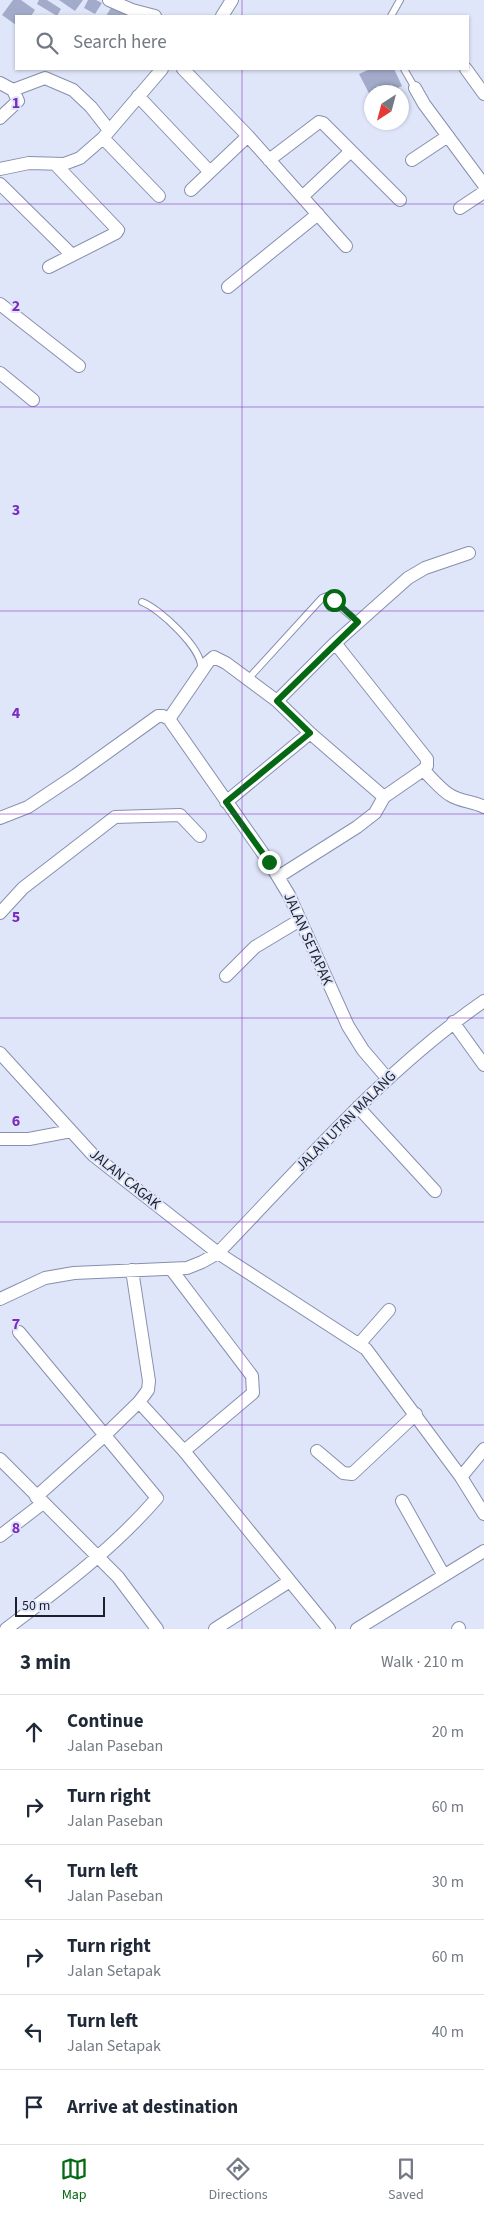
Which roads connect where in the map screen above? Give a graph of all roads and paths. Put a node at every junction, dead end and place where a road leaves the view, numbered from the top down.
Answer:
1 (109, 0) edge
2 (232, 0) edge
3 (400, 0) edge
4 (151, 15) edge
5 (223, 15) edge
6 (392, 15) edge
7 (161, 70) edge
8 (184, 70) edge
9 (405, 70) edge
10 (467, 70) edge
11 (0, 83) edge
12 (415, 88) joint
13 (13, 90) junction
14 (484, 94) edge
15 (138, 96) junction
16 (0, 118) edge
17 (106, 134) junction
18 (248, 136) junction
19 (448, 136) junction
20 (351, 151) junction
21 (270, 160) junction
22 (412, 160) dead end
23 (56, 165) junction
24 (0, 169) edge
25 (210, 172) junction
26 (0, 184) edge
27 (484, 185) edge
28 (191, 190) dead end
29 (484, 192) edge
30 (159, 196) dead end
31 (302, 197) junction
32 (400, 200) dead end
33 (460, 208) dead end
34 (318, 214) junction
35 (346, 246) dead end
36 (72, 255) junction
37 (49, 266) dead end
38 (228, 287) dead end
39 (0, 304) edge
40 (78, 366) dead end
41 (0, 374) edge
42 (33, 400) dead end
43 (469, 553) dead end
44 (142, 602) dead end
45 (358, 622) junction
46 (335, 643) junction
47 (200, 674) junction
48 (248, 679) junction
49 (277, 701) junction
50 (169, 719) junction
51 (310, 733) junction
52 (424, 770) junction
53 (384, 797) junction
54 (226, 802) junction
55 (484, 808) edge
56 (0, 818) edge
57 (200, 836) dead end
58 (278, 877) junction
59 (0, 914) edge
60 (300, 920) junction
61 (226, 976) dead end
62 (484, 1001) edge
63 (453, 1022) junction
64 (0, 1053) edge
65 (484, 1065) edge
66 (387, 1078) junction
67 (358, 1107) junction
68 (71, 1131) junction
69 (0, 1139) edge
70 (435, 1191) dead end
71 (218, 1253) junction
72 (171, 1269) junction
73 (132, 1270) junction
74 (0, 1299) edge
75 (389, 1310) dead end
76 (19, 1332) dead end
77 (360, 1343) junction
78 (139, 1402) junction
79 (416, 1414) junction
80 (104, 1436) junction
81 (484, 1449) edge
82 (184, 1451) junction
83 (317, 1451) dead end
84 (0, 1459) edge
85 (461, 1477) junction
86 (39, 1500) junction
87 (402, 1501) dead end
88 (484, 1514) edge
89 (0, 1536) edge
90 (484, 1551) edge
91 (97, 1558) junction
92 (443, 1574) junction
93 (290, 1581) junction
94 (6, 1629) edge
95 (157, 1629) edge
96 (215, 1629) edge
97 (329, 1629) edge
98 (357, 1629) edge

1 - 4 street
2 - 5 street
3 - 6 lane
7 - 15 street
8 - 18 street
9 - 12 lane
10 - 14 street
11 - 13 street
12 - 19 street
13 - 16 street
13 - 17 street
15 - 17 street
15 - 25 street
17 - 23 street
17 - 30 street
18 - 21 street
18 - 25 street
19 - 22 street
19 - 27 street
20 - 21 street
20 - 31 street
20 - 32 street
21 - 31 street
23 - 24 street
23 - 36 street
25 - 28 street
26 - 36 street
29 - 33 street
31 - 34 street
34 - 35 street
34 - 38 street
36 - 37 street
39 - 40 street
41 - 42 street
43 - 45 street
44 - 47 lane
45 - 46 street
45 - 48 lane
46 - 49 street
46 - 52 street
47 - 48 street
47 - 50 street
48 - 49 street
49 - 51 street
50 - 54 street, JALAN SETAPAK
50 - 56 street
51 - 53 street
51 - 54 street
52 - 53 street
52 - 55 street
53 - 58 street
54 - 58 street, JALAN SETAPAK
57 - 59 street
58 - 60 street, JALAN SETAPAK
60 - 61 street
60 - 66 street, JALAN SETAPAK
62 - 63 street, JALAN UTAN MALANG
63 - 65 street
63 - 66 street, JALAN UTAN MALANG
64 - 68 street, JALAN CAGAK
66 - 67 street, JALAN UTAN MALANG
67 - 70 street
67 - 71 street, JALAN UTAN MALANG
68 - 69 street
68 - 71 street, JALAN CAGAK
71 - 72 street, JALAN UTAN MALANG
71 - 77 street, JALAN CAGAK
72 - 73 street, JALAN UTAN MALANG
72 - 82 street
73 - 74 street, JALAN UTAN MALANG
73 - 78 street
75 - 77 street
76 - 80 street
77 - 79 street, JALAN CAGAK
78 - 80 street
78 - 82 street
79 - 83 street
79 - 85 street, JALAN CAGAK
80 - 86 street
80 - 91 street
81 - 85 street
82 - 93 street
84 - 86 street
85 - 88 street, JALAN CAGAK
86 - 89 street
86 - 91 street
87 - 92 street
90 - 92 street
91 - 94 street
91 - 95 street
92 - 98 street
93 - 96 street
93 - 97 street

